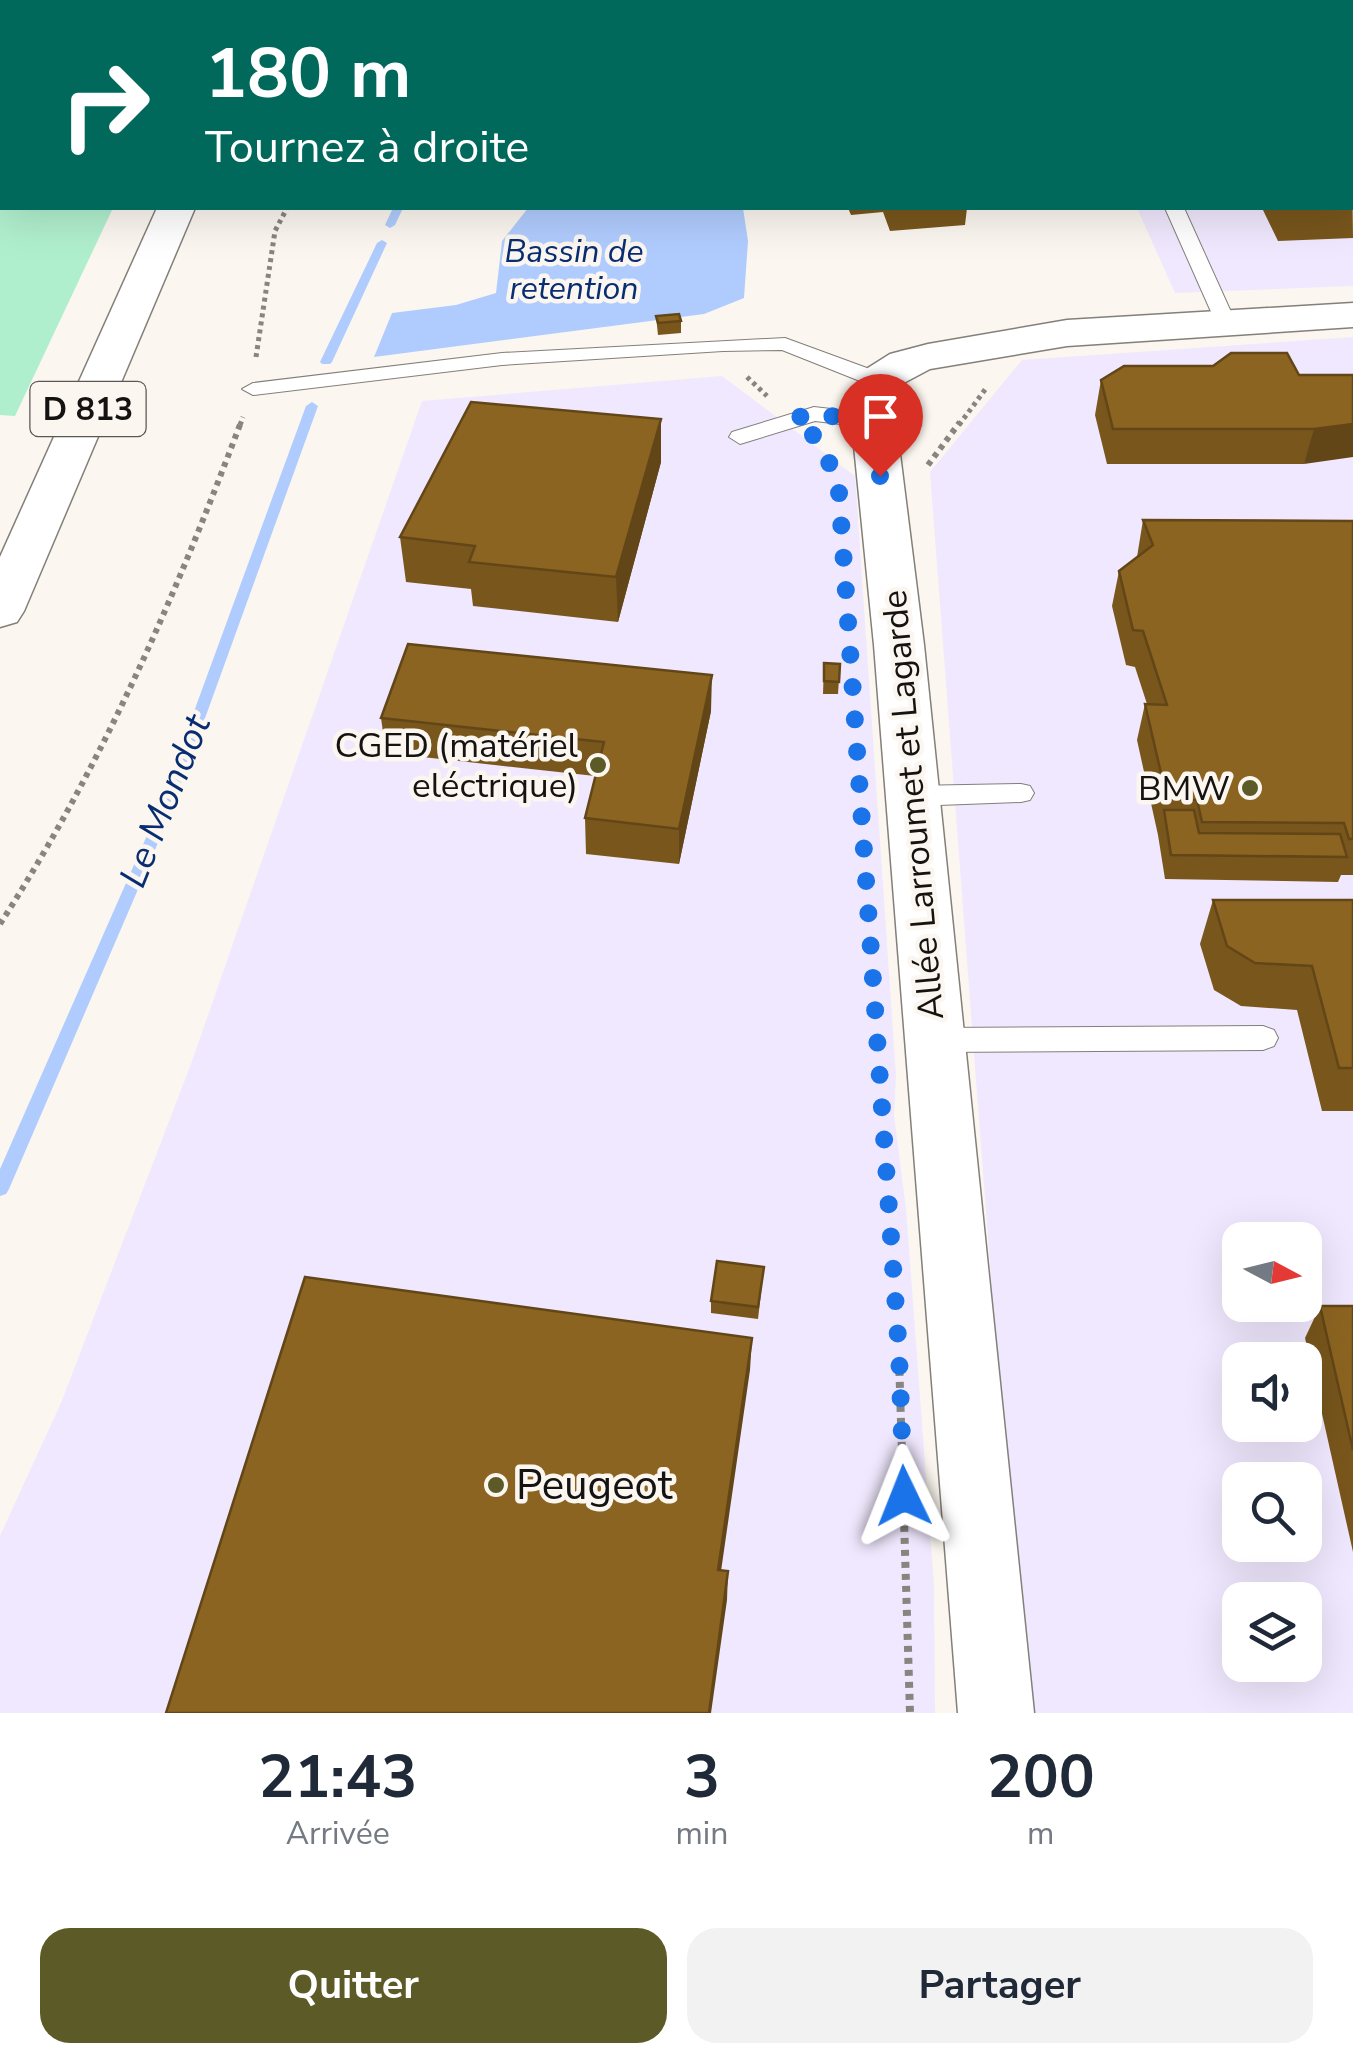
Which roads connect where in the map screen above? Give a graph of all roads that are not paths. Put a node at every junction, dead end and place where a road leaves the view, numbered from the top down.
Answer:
1 (175, 210) edge
2 (1175, 210) edge
3 (1353, 316) edge
4 (1226, 323) junction
5 (262, 388) road end
6 (876, 400) junction
7 (740, 437) dead end
8 (0, 611) edge
9 (1021, 794) dead end
10 (912, 796) junction
11 (1263, 1038) dead end
12 (935, 1040) junction
13 (996, 1713) edge

1 - 8 street, D 813
2 - 4 lane
3 - 4 street
4 - 6 street
5 - 6 lane
6 - 7 lane
6 - 10 street, Allée Larroumet et Lagarde
9 - 10 lane
10 - 12 street, Allée Larroumet et Lagarde
11 - 12 lane
12 - 13 street, Allée Larroumet et Lagarde

